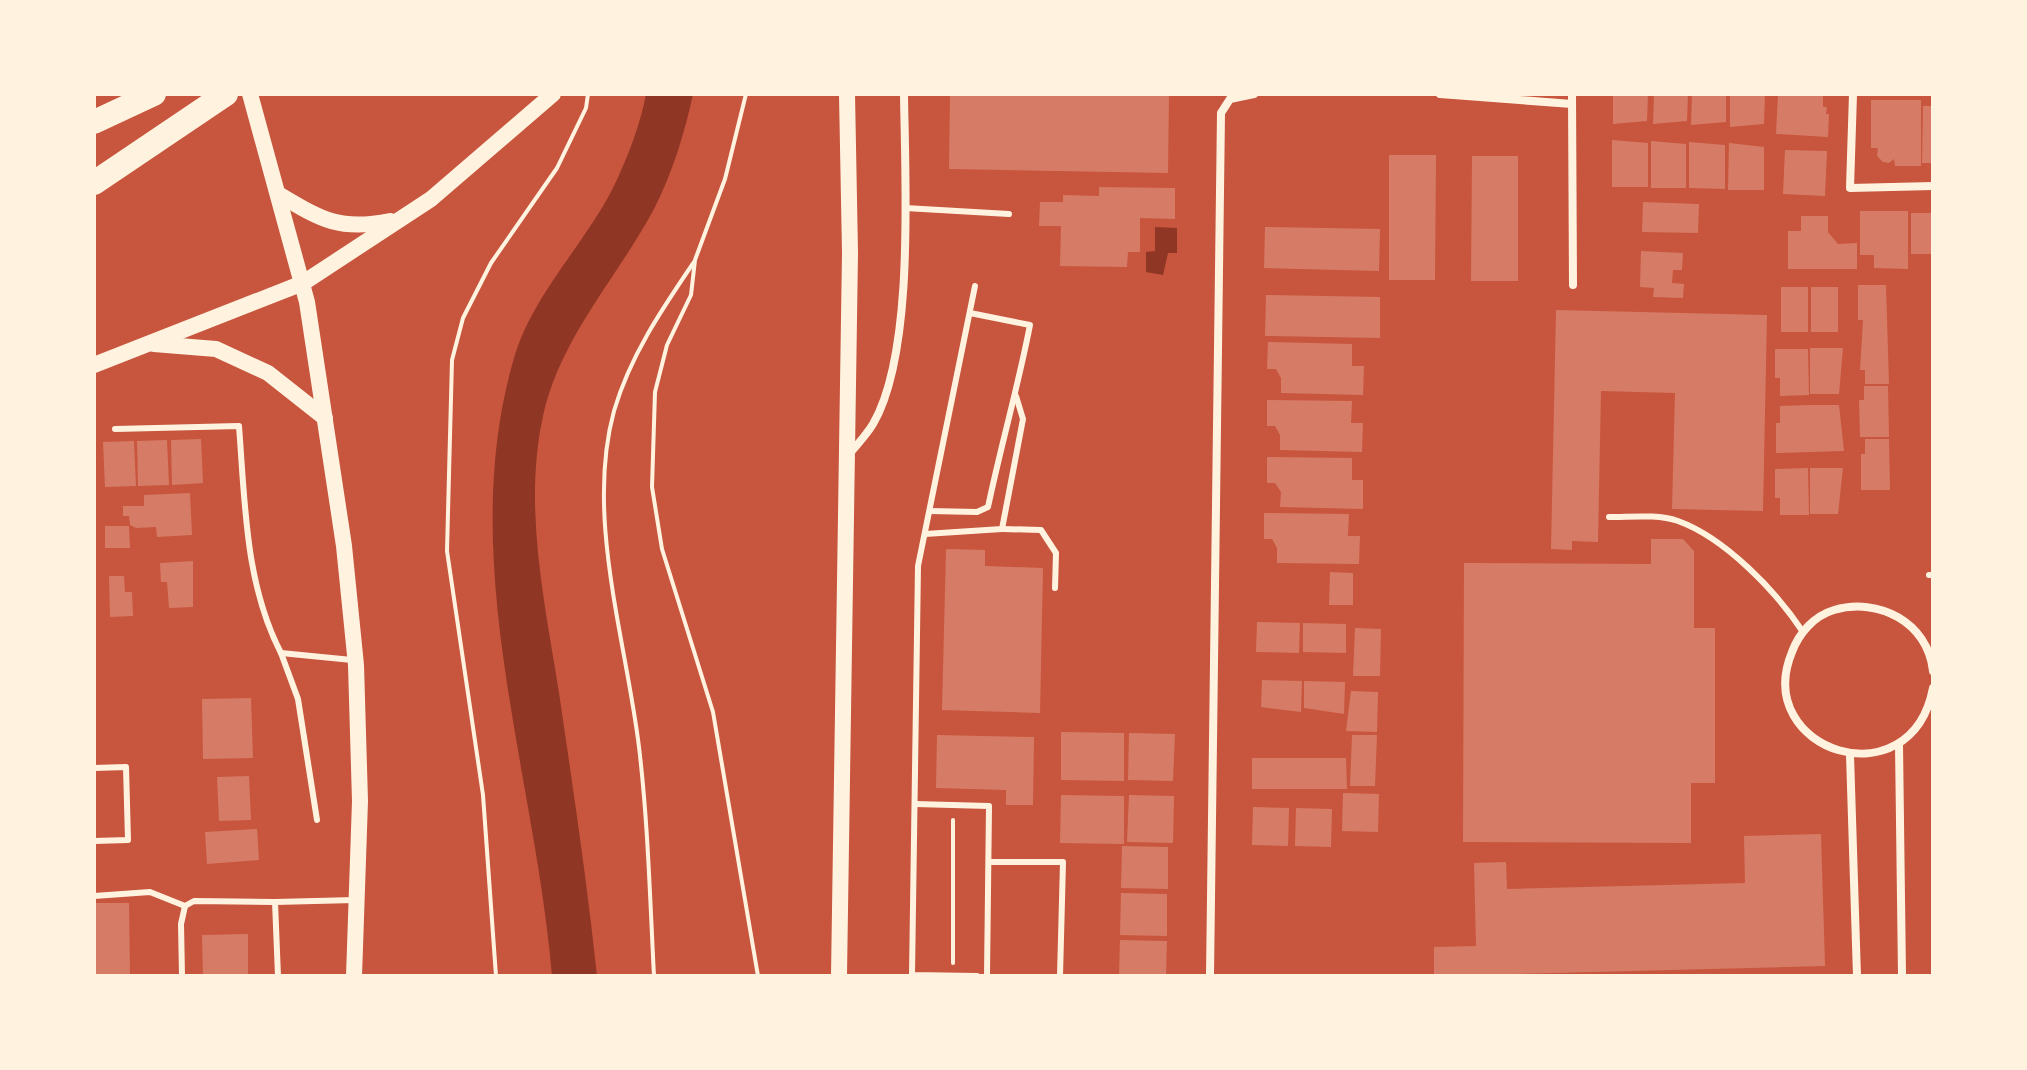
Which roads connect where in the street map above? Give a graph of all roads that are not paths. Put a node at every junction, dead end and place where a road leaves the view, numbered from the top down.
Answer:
1 (154, 94) edge
2 (226, 94) edge
3 (250, 94) edge
4 (553, 94) edge
5 (847, 94) edge
6 (904, 94) edge
7 (1254, 94) edge
8 (1440, 94) edge
9 (1853, 94) edge
10 (1572, 99) edge
11 (94, 122) edge
12 (94, 183) edge
13 (1933, 186) edge
14 (280, 195) junction
15 (905, 208) junction
16 (1009, 214) dead end
17 (402, 218) junction
18 (303, 283) junction
19 (1573, 285) dead end
20 (975, 286) dead end
21 (970, 313) junction
22 (148, 343) junction
23 (94, 365) edge
24 (1016, 396) junction
25 (325, 418) junction
26 (115, 429) dead end
27 (848, 457) junction
28 (930, 511) junction
29 (1609, 517) dead end
30 (1002, 529) junction
31 (925, 534) junction
32 (1055, 588) dead end
33 (1803, 632) junction
34 (281, 653) junction
35 (356, 660) junction
36 (1933, 671) edge
37 (1933, 688) edge
38 (1899, 744) junction
39 (1850, 755) junction
40 (94, 768) edge
41 (915, 804) junction
42 (317, 820) dead end
43 (94, 841) edge
44 (989, 862) junction
45 (94, 896) edge
46 (359, 900) junction
47 (275, 902) junction
48 (185, 906) junction
49 (182, 976) edge
50 (278, 976) edge
51 (354, 976) edge
52 (839, 976) edge
53 (958, 976) edge
54 (977, 976) edge
55 (987, 976) edge
56 (1060, 976) edge
57 (1210, 976) edge
58 (1857, 976) edge
59 (1902, 976) edge

1 - 11 highway
2 - 12 highway
3 - 14 main road
4 - 17 main road
5 - 27 main road
6 - 15 street
7 - 57 street
8 - 10 street
9 - 13 street
10 - 19 street
14 - 17 main road
14 - 18 main road
15 - 16 lane
15 - 27 street
17 - 18 main road
18 - 22 main road
18 - 25 main road
20 - 21 lane
21 - 24 lane
21 - 28 lane
22 - 23 main road
22 - 25 main road
24 - 28 lane
24 - 30 lane
25 - 35 main road
26 - 34 lane
27 - 52 main road
28 - 31 lane
29 - 33 lane
30 - 31 lane
30 - 32 lane
31 - 41 lane
33 - 36 street
33 - 39 street
34 - 35 lane
34 - 42 lane
35 - 46 main road
37 - 38 street
38 - 39 street
38 - 59 street
39 - 58 street
40 - 43 lane
41 - 44 lane
41 - 53 lane
44 - 55 lane
44 - 56 lane
45 - 48 lane
46 - 47 lane
46 - 51 main road
47 - 48 lane
47 - 50 lane
48 - 49 lane
53 - 54 lane

